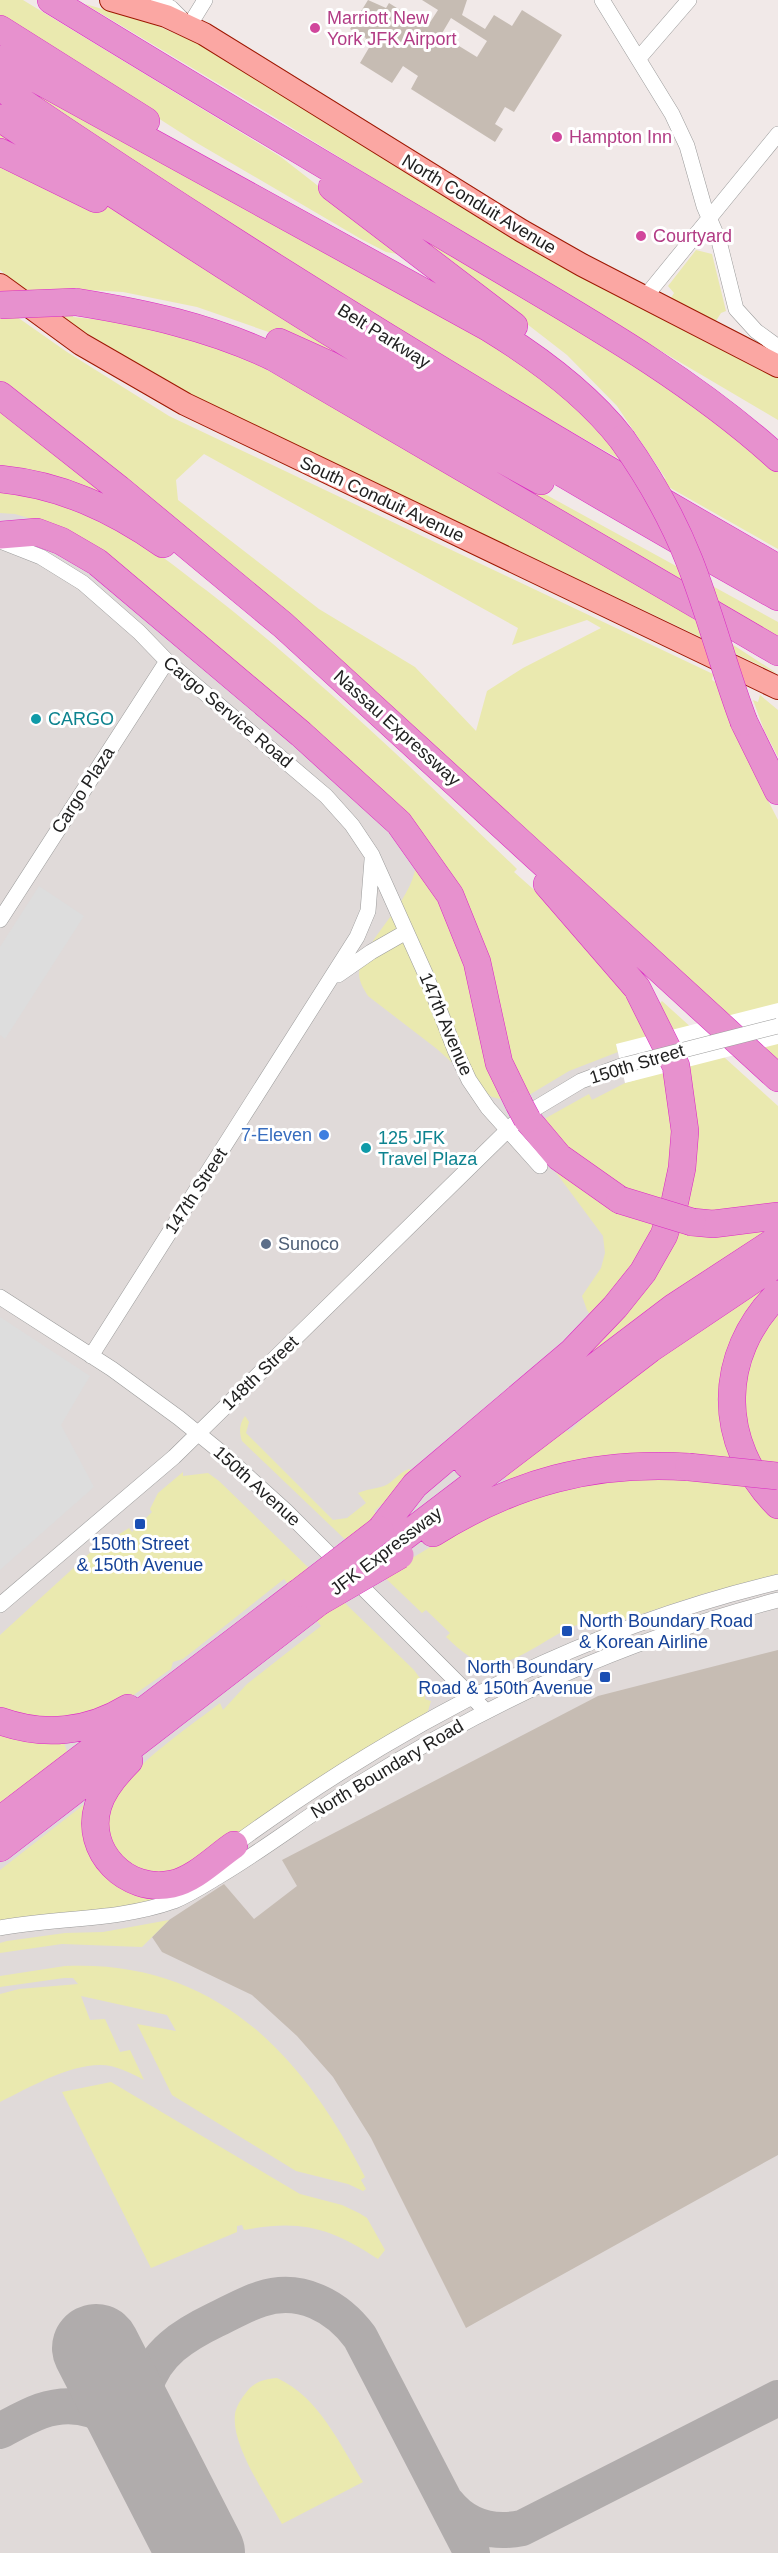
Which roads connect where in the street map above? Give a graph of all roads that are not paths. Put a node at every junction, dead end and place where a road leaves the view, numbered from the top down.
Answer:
1 (51, 0) edge
2 (111, 0) edge
3 (158, 0) edge
4 (205, 0) edge
5 (602, 0) edge
6 (689, 0) edge
7 (189, 26) junction
8 (0, 29) edge
9 (639, 58) junction
10 (0, 59) edge
11 (0, 87) edge
12 (206, 96) junction
13 (0, 118) edge
14 (778, 134) edge
15 (0, 152) edge
16 (286, 216) junction
17 (709, 219) junction
18 (188, 242) junction
19 (0, 285) edge
20 (645, 297) junction
21 (76, 302) junction
22 (0, 305) edge
23 (616, 338) junction
24 (778, 351) edge
25 (0, 395) edge
26 (614, 430) junction
27 (778, 435) edge
28 (778, 458) edge
29 (0, 479) edge
30 (0, 535) edge
31 (0, 541) edge
32 (778, 568) edge
33 (778, 597) edge
34 (778, 611) edge
35 (283, 625) junction
36 (778, 652) edge
37 (167, 661) junction
38 (730, 663) junction
39 (778, 687) edge
40 (778, 699) edge
41 (778, 791) edge
42 (479, 802) junction
43 (372, 855) junction
44 (0, 920) edge
45 (406, 932) junction
46 (332, 980) junction
47 (674, 982) junction
48 (778, 1026) edge
49 (778, 1078) edge
50 (778, 1092) edge
51 (508, 1128) junction
52 (540, 1166) dead end
53 (778, 1216) edge
54 (778, 1239) edge
55 (778, 1263) edge
56 (778, 1294) edge
57 (0, 1297) edge
58 (91, 1356) junction
59 (198, 1433) junction
60 (778, 1476) edge
61 (778, 1504) edge
62 (391, 1544) junction
63 (778, 1582) edge
64 (778, 1600) edge
65 (309, 1601) junction
66 (0, 1605) edge
67 (224, 1649) junction
68 (472, 1696) junction
69 (189, 1701) junction
70 (486, 1711) junction
71 (0, 1721) edge
72 (0, 1820) edge
73 (234, 1845) joint
74 (0, 1848) edge
75 (0, 1928) edge

1 - 12 highway
2 - 7 main road, North Conduit Avenue
3 - 7 street, North Conduit Avenue
4 - 7 street
5 - 9 street
6 - 9 street
7 - 20 main road, North Conduit Avenue
8 - 16 highway
9 - 17 street
10 - 16 highway
11 - 32 highway, Belt Parkway
12 - 23 highway
12 - 26 highway
13 - 18 highway, Belt Parkway
14 - 17 street
15 - 18 highway
16 - 26 highway
17 - 20 street
17 - 24 street
18 - 33 highway, Belt Parkway
19 - 38 main road, South Conduit Avenue
20 - 24 main road, North Conduit Avenue
21 - 22 highway, bridge
21 - 34 highway
21 - 36 highway
23 - 27 highway
23 - 28 highway
25 - 35 highway, Nassau Expressway
26 - 41 highway, bridge
29 - 35 highway
30 - 53 highway, bridge
31 - 37 street, Cargo Service Road
35 - 42 highway, Nassau Expressway
37 - 43 street, Cargo Service Road
37 - 44 street, Cargo Plaza
38 - 39 main road, South Conduit Avenue
38 - 40 main road
42 - 47 highway, Nassau Expressway
42 - 62 highway
43 - 45 street, Cargo Service Road
43 - 46 street
45 - 46 street, 147th Street
45 - 51 street, 147th Avenue
46 - 58 street, 147th Street
47 - 49 highway, Nassau Expressway
47 - 50 highway
48 - 51 street, 150th Street, bridge
51 - 52 street, 147th Avenue
51 - 59 street, 148th Street
54 - 62 highway, JFK Expressway
55 - 62 highway, JFK Expressway
56 - 61 highway
57 - 58 street, 150th Avenue
58 - 59 street, 150th Avenue
59 - 66 street, 148th Street
59 - 68 street, 150th Avenue
60 - 62 highway, bridge
62 - 65 highway, bridge
63 - 68 street, North Boundary Road
64 - 70 street, North Boundary Road
65 - 67 highway
65 - 69 highway
67 - 71 highway
67 - 72 highway
68 - 70 street, 150th Avenue
68 - 73 street, North Boundary Road
69 - 73 highway
69 - 74 highway
70 - 75 street, North Boundary Road

